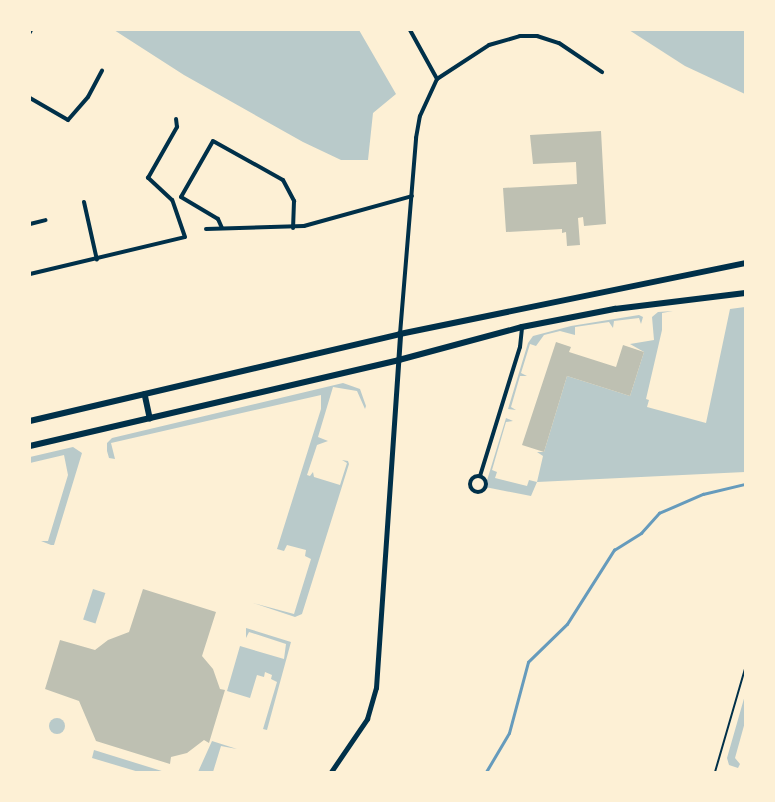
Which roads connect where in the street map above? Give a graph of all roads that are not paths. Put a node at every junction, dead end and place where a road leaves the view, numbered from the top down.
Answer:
1 (410, 30) edge
2 (102, 71) dead end
3 (602, 72) dead end
4 (437, 79) junction
5 (30, 98) edge
6 (176, 119) dead end
7 (412, 196) junction
8 (84, 202) dead end
9 (46, 220) dead end
10 (30, 224) edge
11 (222, 228) junction
12 (293, 228) junction
13 (206, 229) dead end
14 (97, 260) junction
15 (745, 262) edge
16 (30, 274) edge
17 (745, 293) edge
18 (522, 327) junction
19 (400, 334) junction
20 (398, 360) junction
21 (145, 394) junction
22 (150, 418) junction
23 (30, 421) edge
24 (30, 446) edge
25 (480, 476) junction
26 (745, 669) edge
27 (330, 772) edge
28 (715, 772) edge

1 - 4 street
2 - 5 street
3 - 4 street
4 - 7 street
6 - 14 street
7 - 12 street
7 - 19 street
8 - 14 street
9 - 10 street
11 - 12 street
11 - 12 street
11 - 13 street
14 - 16 street
15 - 19 main road
17 - 18 main road
18 - 20 main road
18 - 25 street
19 - 20 street
19 - 21 main road
20 - 22 main road
20 - 27 street
21 - 22 main road
21 - 23 main road
22 - 24 main road
25 - 25 street
26 - 28 lane

